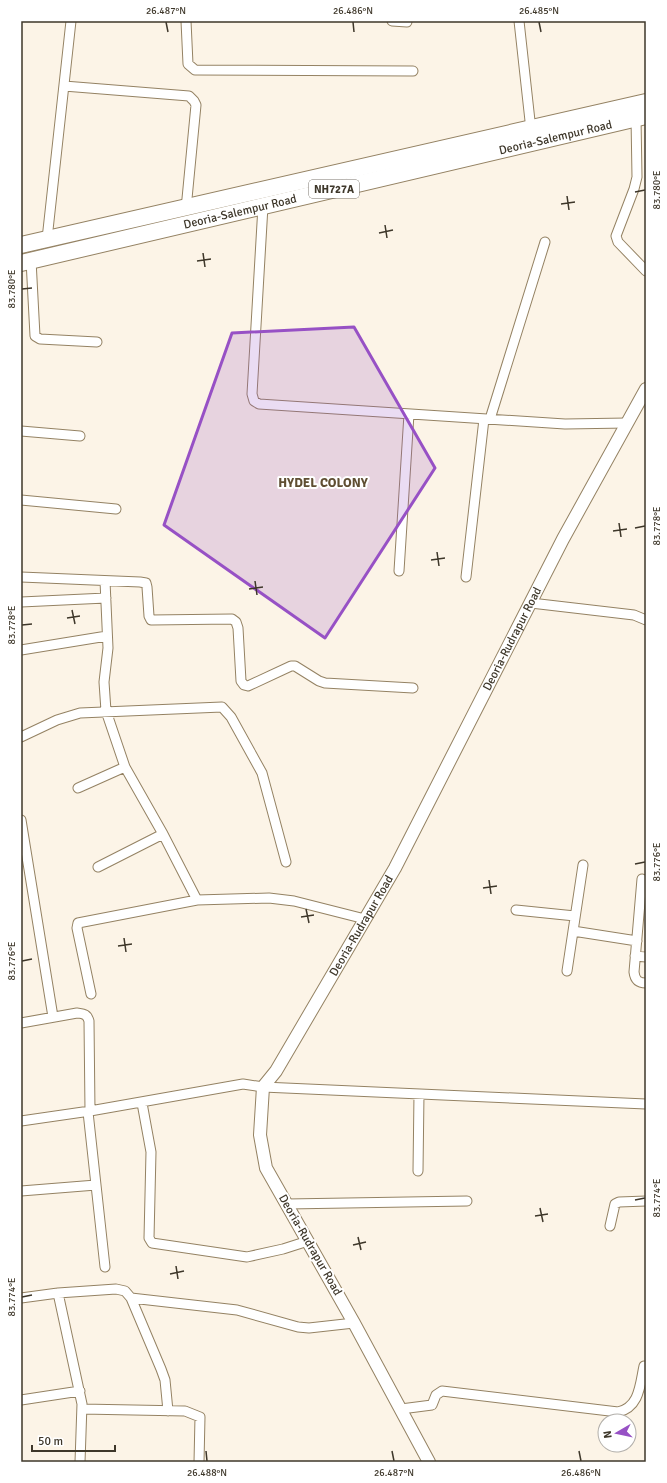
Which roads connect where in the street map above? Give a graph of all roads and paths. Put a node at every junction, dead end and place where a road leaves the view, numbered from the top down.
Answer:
1 (71, 21) edge
2 (186, 21) edge
3 (392, 21) edge
4 (519, 21) edge
5 (407, 22) edge
6 (413, 71) dead end
7 (64, 86) junction
8 (646, 102) edge
9 (641, 117) edge
10 (531, 130) junction
11 (263, 206) junction
12 (186, 209) junction
13 (47, 239) junction
14 (545, 242) dead end
15 (21, 245) edge
16 (26, 261) edge
17 (646, 271) edge
18 (97, 342) dead end
19 (646, 389) edge
20 (410, 414) junction
21 (487, 419) junction
22 (628, 423) junction
23 (21, 431) edge
24 (80, 436) dead end
25 (21, 500) edge
26 (116, 509) dead end
27 (399, 570) dead end
28 (21, 577) edge
29 (466, 577) dead end
30 (105, 581) junction
31 (106, 598) junction
32 (21, 602) edge
33 (531, 603) junction
34 (646, 620) edge
35 (107, 636) junction
36 (21, 650) edge
37 (413, 688) dead end
38 (106, 711) junction
39 (21, 737) edge
40 (125, 767) junction
41 (78, 788) dead end
42 (21, 820) edge
43 (163, 834) junction
44 (286, 862) dead end
45 (583, 864) dead end
46 (98, 867) dead end
47 (642, 878) dead end
48 (197, 900) junction
49 (516, 910) dead end
50 (575, 916) junction
51 (366, 919) junction
52 (573, 931) junction
53 (636, 941) junction
54 (635, 956) junction
55 (646, 957) edge
56 (567, 971) dead end
57 (646, 984) edge
58 (91, 994) dead end
59 (53, 1017) junction
60 (21, 1022) edge
61 (263, 1087) junction
62 (419, 1094) junction
63 (142, 1103) junction
64 (646, 1104) edge
65 (89, 1112) junction
66 (21, 1121) edge
67 (418, 1171) dead end
68 (96, 1185) junction
69 (21, 1192) edge
70 (467, 1201) dead end
71 (646, 1201) edge
72 (287, 1204) junction
73 (610, 1226) dead end
74 (308, 1241) junction
75 (106, 1267) dead end
76 (58, 1293) junction
77 (21, 1298) edge
78 (131, 1298) junction
79 (354, 1323) junction
80 (644, 1366) dead end
81 (80, 1391) junction
82 (21, 1400) edge
83 (82, 1409) junction
84 (401, 1409) junction
85 (168, 1411) junction
86 (80, 1462) edge
87 (199, 1462) edge
88 (429, 1462) edge

1 - 7 street
2 - 6 street
3 - 5 street
4 - 10 street
7 - 12 street
7 - 13 street
8 - 10 highway, Deoria-Salempur Road / NH727A
9 - 11 highway, Deoria-Salempur Road / NH727A
9 - 17 street
10 - 12 highway, Deoria-Salempur Road / NH727A
11 - 16 highway, Deoria-Salempur Road / NH727A
11 - 20 street
12 - 13 highway, Deoria-Salempur Road / NH727A
13 - 15 highway, Deoria-Salempur Road / NH727A
14 - 21 street
16 - 18 street
19 - 22 main road, Deoria-Rudrapur Road
20 - 21 street
20 - 27 street
21 - 22 street
21 - 29 street
22 - 33 main road, Deoria-Rudrapur Road
23 - 24 street
25 - 26 street
28 - 30 street
30 - 31 street
30 - 37 street
31 - 32 street
31 - 35 street
33 - 34 street
33 - 51 main road, Deoria-Rudrapur Road
35 - 36 street
35 - 38 street
38 - 39 street
38 - 40 street
38 - 44 street
40 - 41 street
40 - 43 street
42 - 59 street
43 - 46 street
43 - 48 street
45 - 50 street
47 - 53 street
48 - 51 street
48 - 58 street
49 - 50 street
50 - 52 street
51 - 61 main road, Deoria-Rudrapur Road
52 - 53 street
52 - 56 street
53 - 54 street
54 - 55 street
54 - 57 street
59 - 60 street
59 - 65 street
61 - 62 street
61 - 63 street
61 - 72 main road, Deoria-Rudrapur Road
62 - 64 street
62 - 67 street
63 - 65 street
63 - 74 street
65 - 66 street
65 - 68 street
68 - 69 street
68 - 75 street
70 - 72 street
71 - 73 street
72 - 74 main road, Deoria-Rudrapur Road
74 - 79 main road, Deoria-Rudrapur Road
76 - 77 street
76 - 78 street
76 - 81 street
78 - 79 street
78 - 85 street
79 - 84 main road, Deoria-Rudrapur Road
80 - 84 street
81 - 82 street
81 - 83 street
83 - 85 street
83 - 86 street
84 - 88 main road, Deoria-Rudrapur Road
85 - 87 street

